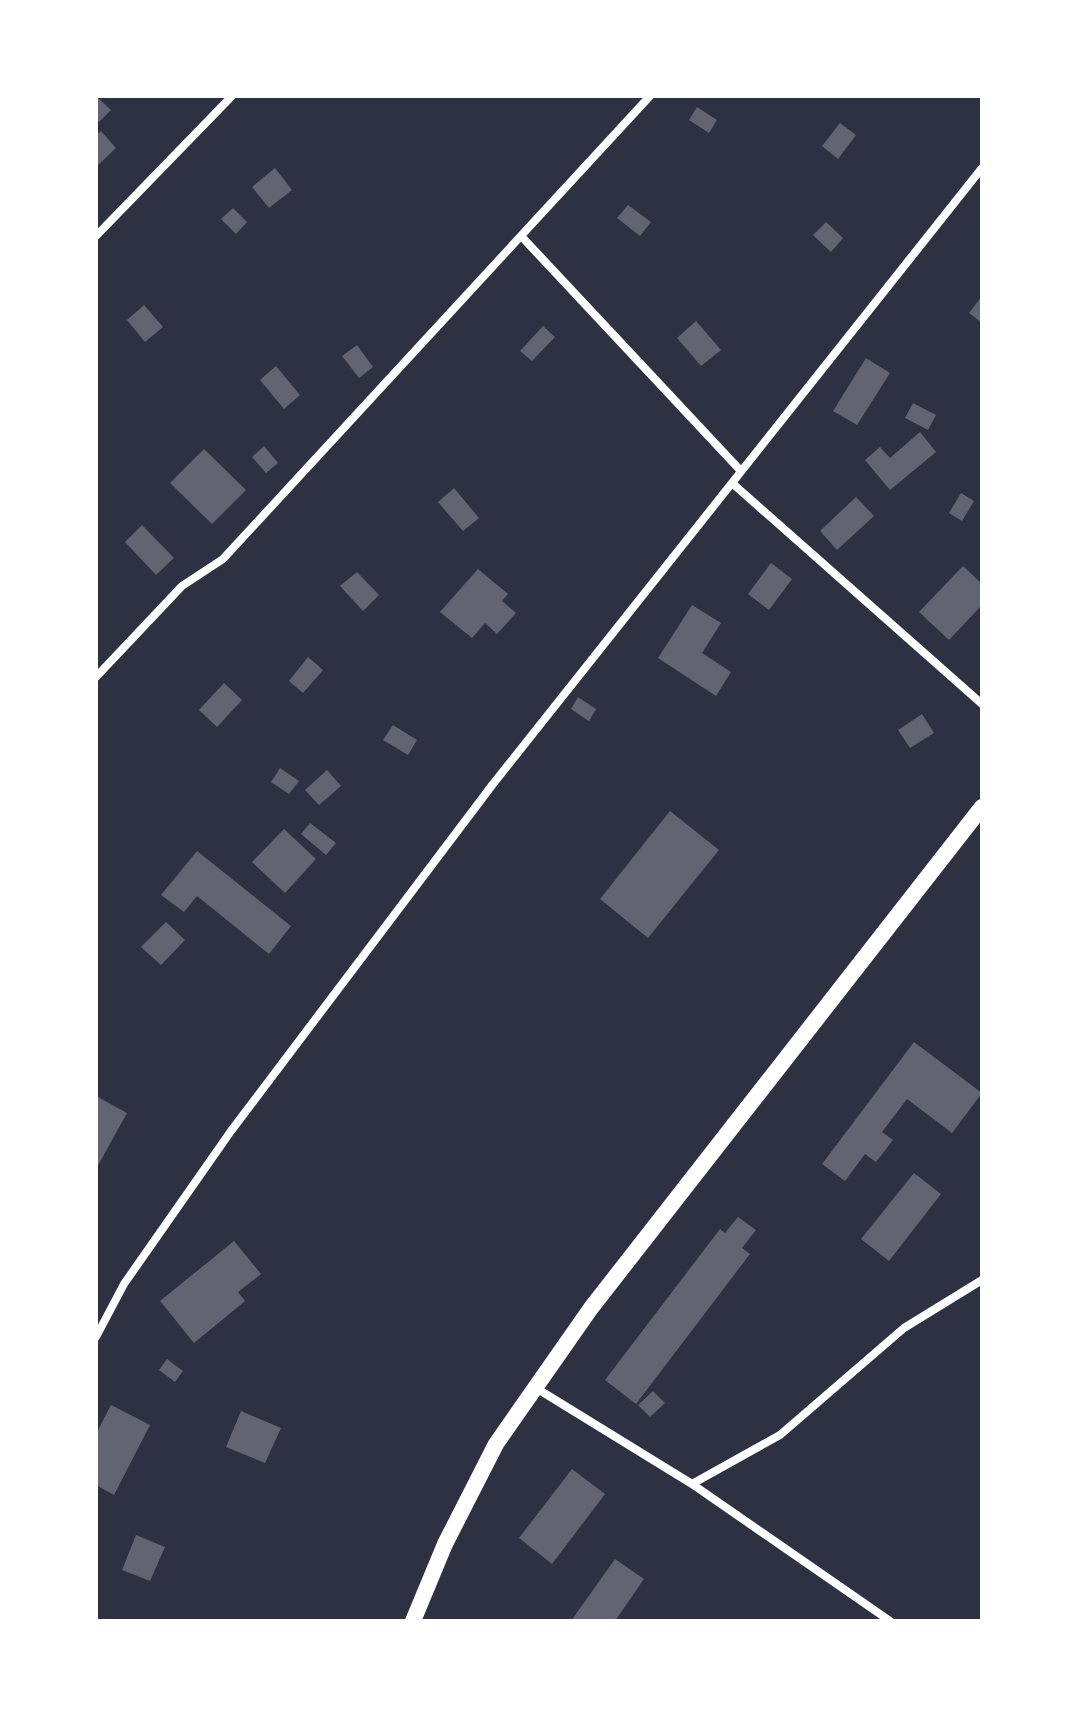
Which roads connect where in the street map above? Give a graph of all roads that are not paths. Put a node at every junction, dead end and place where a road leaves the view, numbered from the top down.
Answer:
1 (232, 96) edge
2 (650, 96) edge
3 (982, 168) edge
4 (96, 236) edge
5 (522, 237) junction
6 (741, 471) junction
7 (732, 483) junction
8 (96, 677) edge
9 (982, 704) edge
10 (982, 807) edge
11 (982, 1280) edge
12 (96, 1337) edge
13 (535, 1388) junction
14 (692, 1484) junction
15 (413, 1621) edge
16 (890, 1621) edge

1 - 4 street
2 - 5 street
3 - 6 street
5 - 6 street
5 - 8 street
6 - 7 street
7 - 9 street
7 - 12 street
10 - 13 main road
11 - 14 street
13 - 14 street
13 - 15 main road
14 - 16 street

